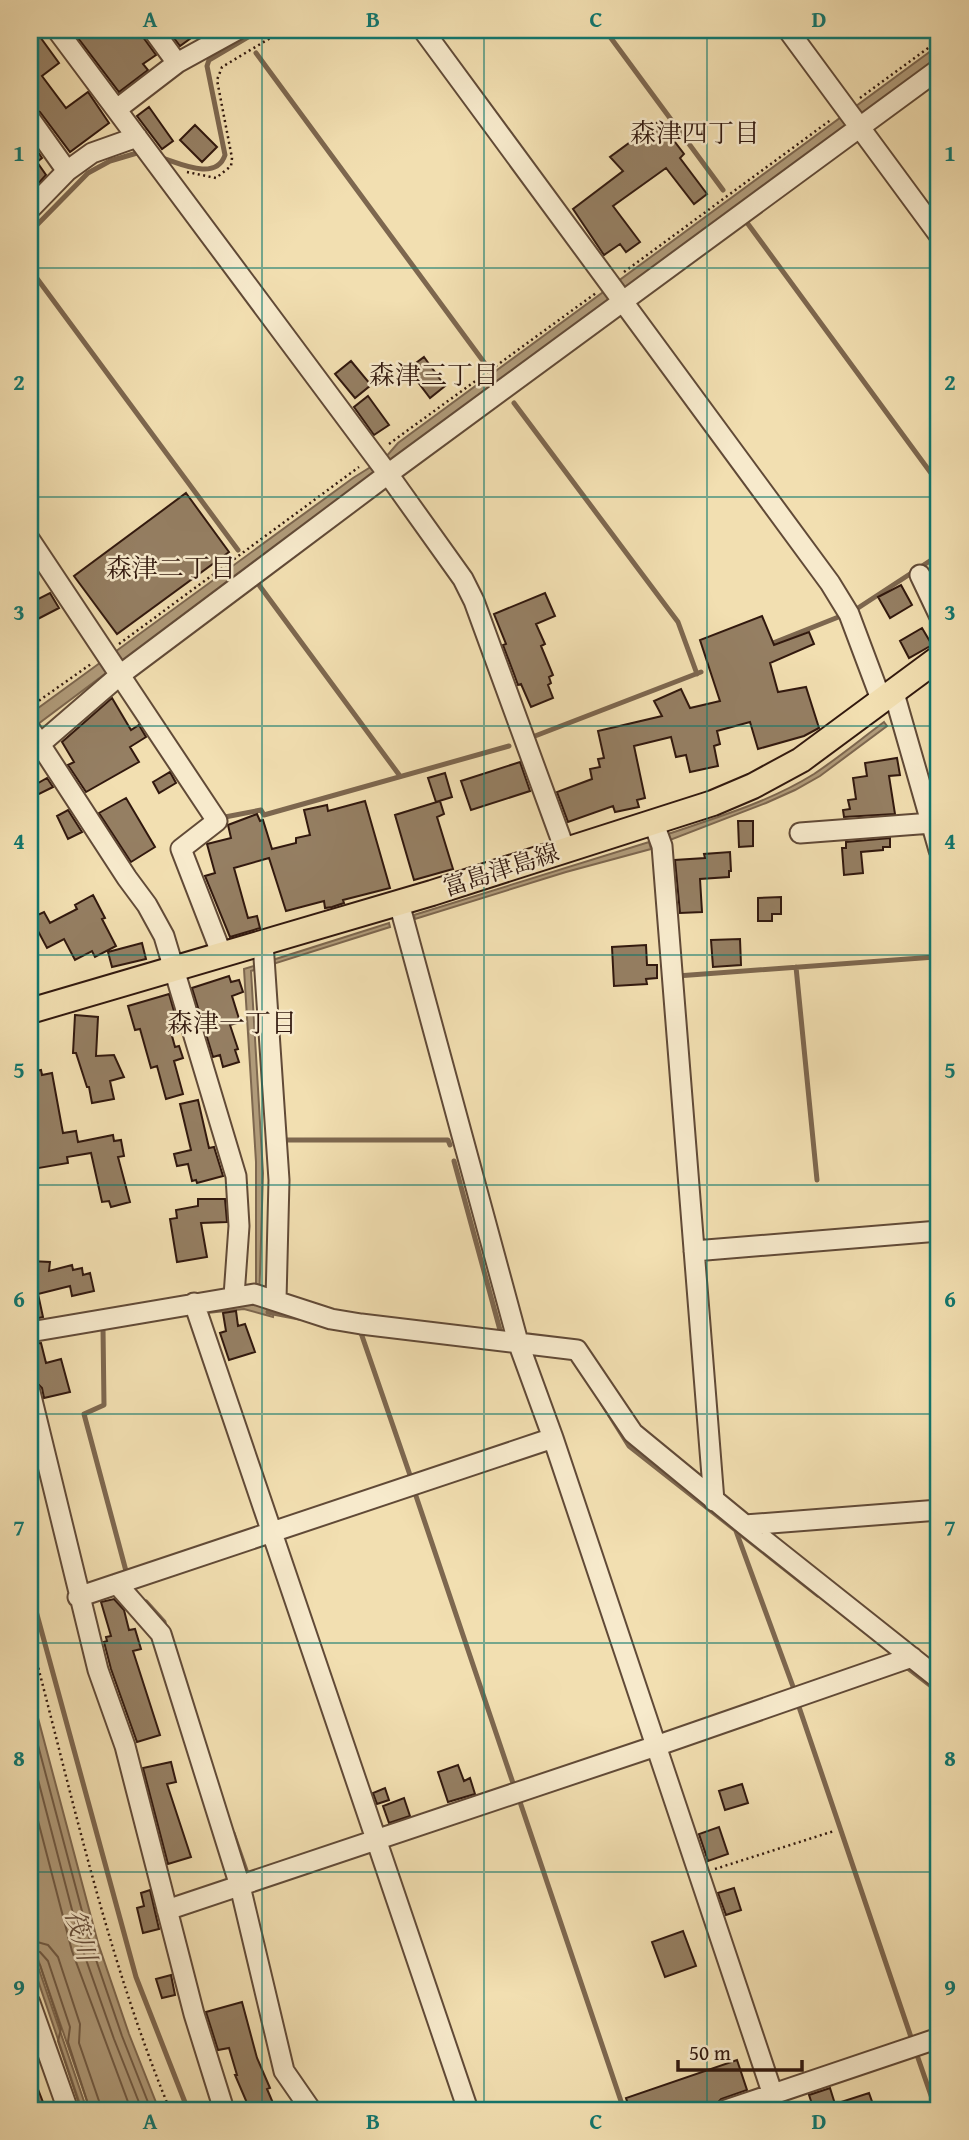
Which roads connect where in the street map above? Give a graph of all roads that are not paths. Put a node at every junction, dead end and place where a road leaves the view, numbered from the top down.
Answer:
1 (57, 30) edge
2 (153, 30) edge
3 (237, 30) edge
4 (423, 30) edge
5 (789, 30) edge
6 (177, 63) junction
7 (939, 69) edge
8 (117, 109) junction
9 (853, 117) junction
10 (30, 119) edge
11 (137, 137) junction
12 (67, 171) junction
13 (30, 209) edge
14 (939, 235) edge
15 (615, 293) junction
16 (381, 465) junction
17 (30, 540) edge
18 (920, 575) dead end
19 (939, 615) edge
20 (939, 658) edge
21 (112, 663) junction
22 (888, 698) junction
23 (33, 736) edge
24 (653, 821) junction
25 (932, 822) junction
26 (800, 833) dead end
27 (939, 847) edge
28 (565, 850) junction
29 (399, 903) junction
30 (222, 955) junction
31 (264, 958) junction
32 (175, 968) junction
33 (30, 1012) edge
34 (939, 1231) edge
35 (694, 1251) junction
36 (234, 1296) junction
37 (264, 1296) junction
38 (194, 1303) junction
39 (30, 1332) edge
40 (518, 1342) junction
41 (30, 1392) edge
42 (553, 1438) junction
43 (714, 1500) junction
44 (939, 1510) edge
45 (745, 1525) junction
46 (272, 1532) junction
47 (117, 1584) junction
48 (78, 1597) junction
49 (912, 1657) junction
50 (939, 1679) edge
51 (656, 1746) junction
52 (376, 1840) junction
53 (240, 1886) junction
54 (167, 1910) junction
55 (30, 2003) edge
56 (939, 2038) edge
57 (775, 2102) edge
58 (68, 2110) edge
59 (224, 2110) edge
60 (311, 2110) edge
61 (468, 2110) edge
62 (726, 2110) edge

1 - 8 street
2 - 6 street
3 - 6 street
4 - 15 street
5 - 9 street
6 - 8 street
7 - 9 street
8 - 11 street
9 - 14 street
9 - 15 street
10 - 12 street
11 - 12 street
11 - 16 street
12 - 13 street
15 - 16 street
15 - 22 street
16 - 21 street
16 - 28 street
17 - 21 street
18 - 19 street
20 - 22 main road, 富島津島線
21 - 23 street
21 - 30 street
22 - 24 main road, 富島津島線
22 - 25 street
23 - 32 street
24 - 28 main road, 富島津島線
24 - 35 street
25 - 26 street
25 - 27 street
28 - 29 main road, 富島津島線
29 - 31 main road, 富島津島線
29 - 40 street
30 - 31 main road, 富島津島線
30 - 32 main road, 富島津島線
31 - 37 street
32 - 33 main road, 富島津島線
32 - 36 street
34 - 35 street
35 - 43 street
36 - 37 street
36 - 38 street
37 - 40 street
38 - 39 street
38 - 46 street
40 - 42 street
40 - 43 street
41 - 48 street
42 - 46 street
42 - 51 street
43 - 45 street
44 - 45 street
45 - 49 street
46 - 47 street
46 - 52 street
47 - 48 street
47 - 53 street
48 - 54 street
49 - 50 street
49 - 51 street
51 - 52 street
51 - 57 street
52 - 53 street
52 - 61 street
53 - 54 street
53 - 60 street
54 - 59 street
55 - 58 street
56 - 57 street
57 - 62 street

